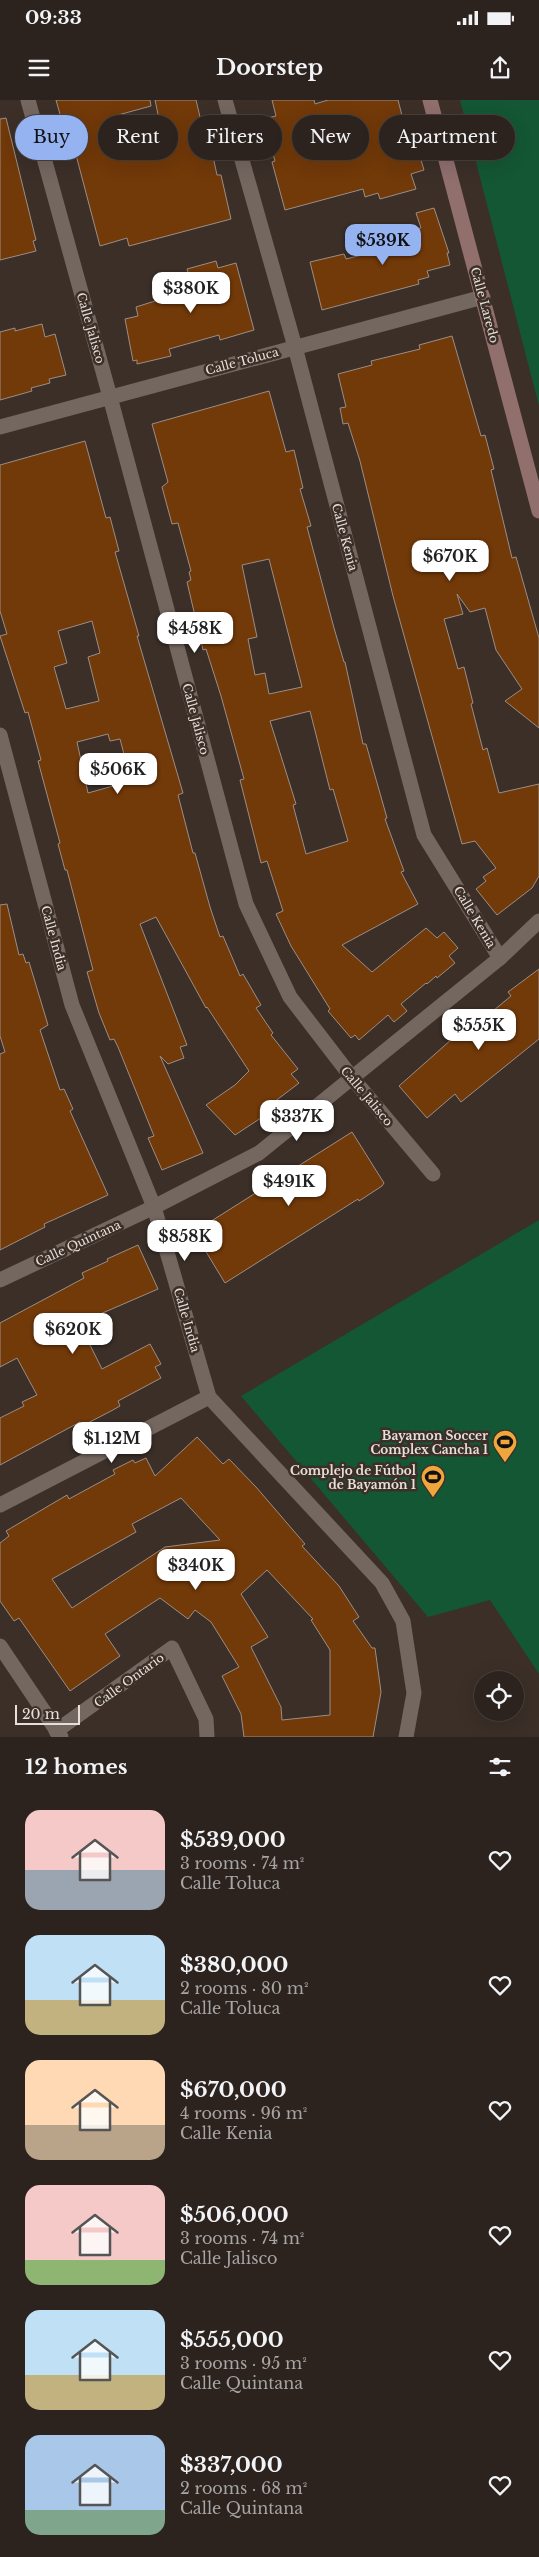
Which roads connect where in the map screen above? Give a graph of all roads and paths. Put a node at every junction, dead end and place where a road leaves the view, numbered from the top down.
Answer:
1 (28, 100) edge
2 (226, 100) edge
3 (430, 100) edge
4 (484, 297) junction
5 (295, 347) junction
6 (110, 397) junction
7 (0, 427) edge
8 (539, 511) edge
9 (0, 735) edge
10 (539, 921) edge
11 (500, 958) junction
12 (352, 1079) junction
13 (432, 1174) dead end
14 (154, 1208) junction
15 (0, 1280) edge
16 (209, 1397) junction
17 (0, 1505) edge
18 (0, 1646) edge
19 (58, 1734) edge
20 (207, 1737) edge
21 (406, 1737) edge

1 - 6 street, Calle Jalisco
2 - 5 street, Calle Kenia
3 - 4 main road, Calle Laredo
4 - 5 street, Calle Toluca
4 - 8 main road, Calle Laredo
5 - 6 street, Calle Toluca
5 - 11 street, Calle Kenia
6 - 7 street, Calle Toluca
6 - 12 street, Calle Jalisco
9 - 14 street, Calle India
10 - 11 street, Calle Quintana
11 - 12 street, Calle Quintana
12 - 13 street, Calle Jalisco
12 - 14 street, Calle Quintana
14 - 15 street, Calle Quintana
14 - 16 street, Calle India
16 - 17 street
16 - 21 street, Calle India
18 - 19 street
19 - 20 street, Calle Ontario

